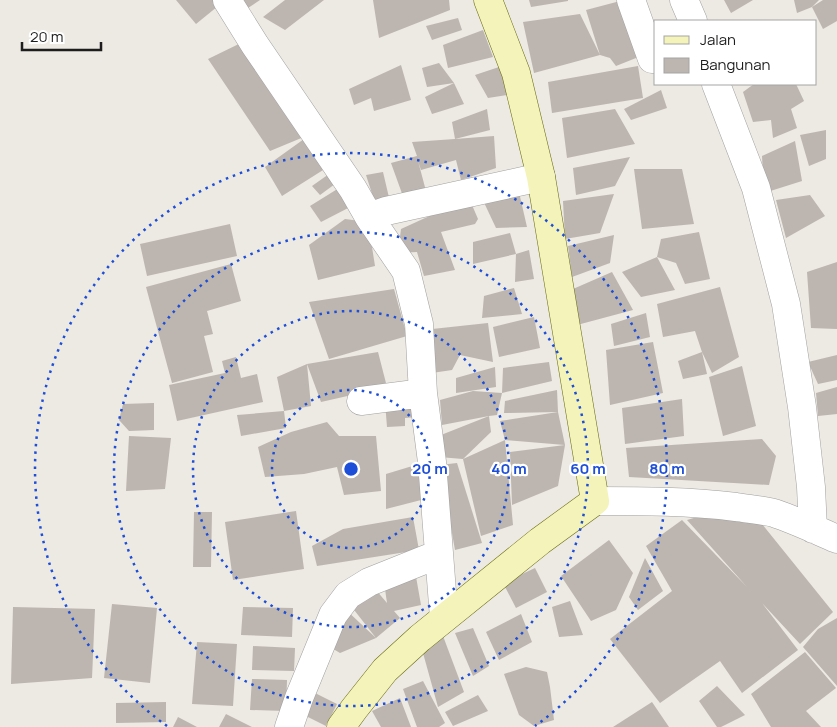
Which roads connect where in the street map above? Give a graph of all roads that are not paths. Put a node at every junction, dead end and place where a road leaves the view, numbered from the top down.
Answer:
1 (227, 0) edge
2 (488, 0) edge
3 (631, 0) edge
4 (684, 0) edge
5 (693, 20) edge
6 (652, 59) dead end
7 (716, 85) edge
8 (541, 177) junction
9 (376, 214) junction
10 (423, 394) junction
11 (361, 401) dead end
12 (595, 501) junction
13 (825, 534) edge
14 (439, 554) junction
15 (444, 618) junction
16 (289, 727) edge
17 (342, 727) edge

1 - 9 street
2 - 8 main road
3 - 6 street
4 - 5 street
7 - 13 street
8 - 9 street
8 - 12 main road
9 - 10 street
10 - 11 street
10 - 14 street
12 - 13 street
12 - 15 main road
14 - 15 street
14 - 16 street
15 - 17 main road

